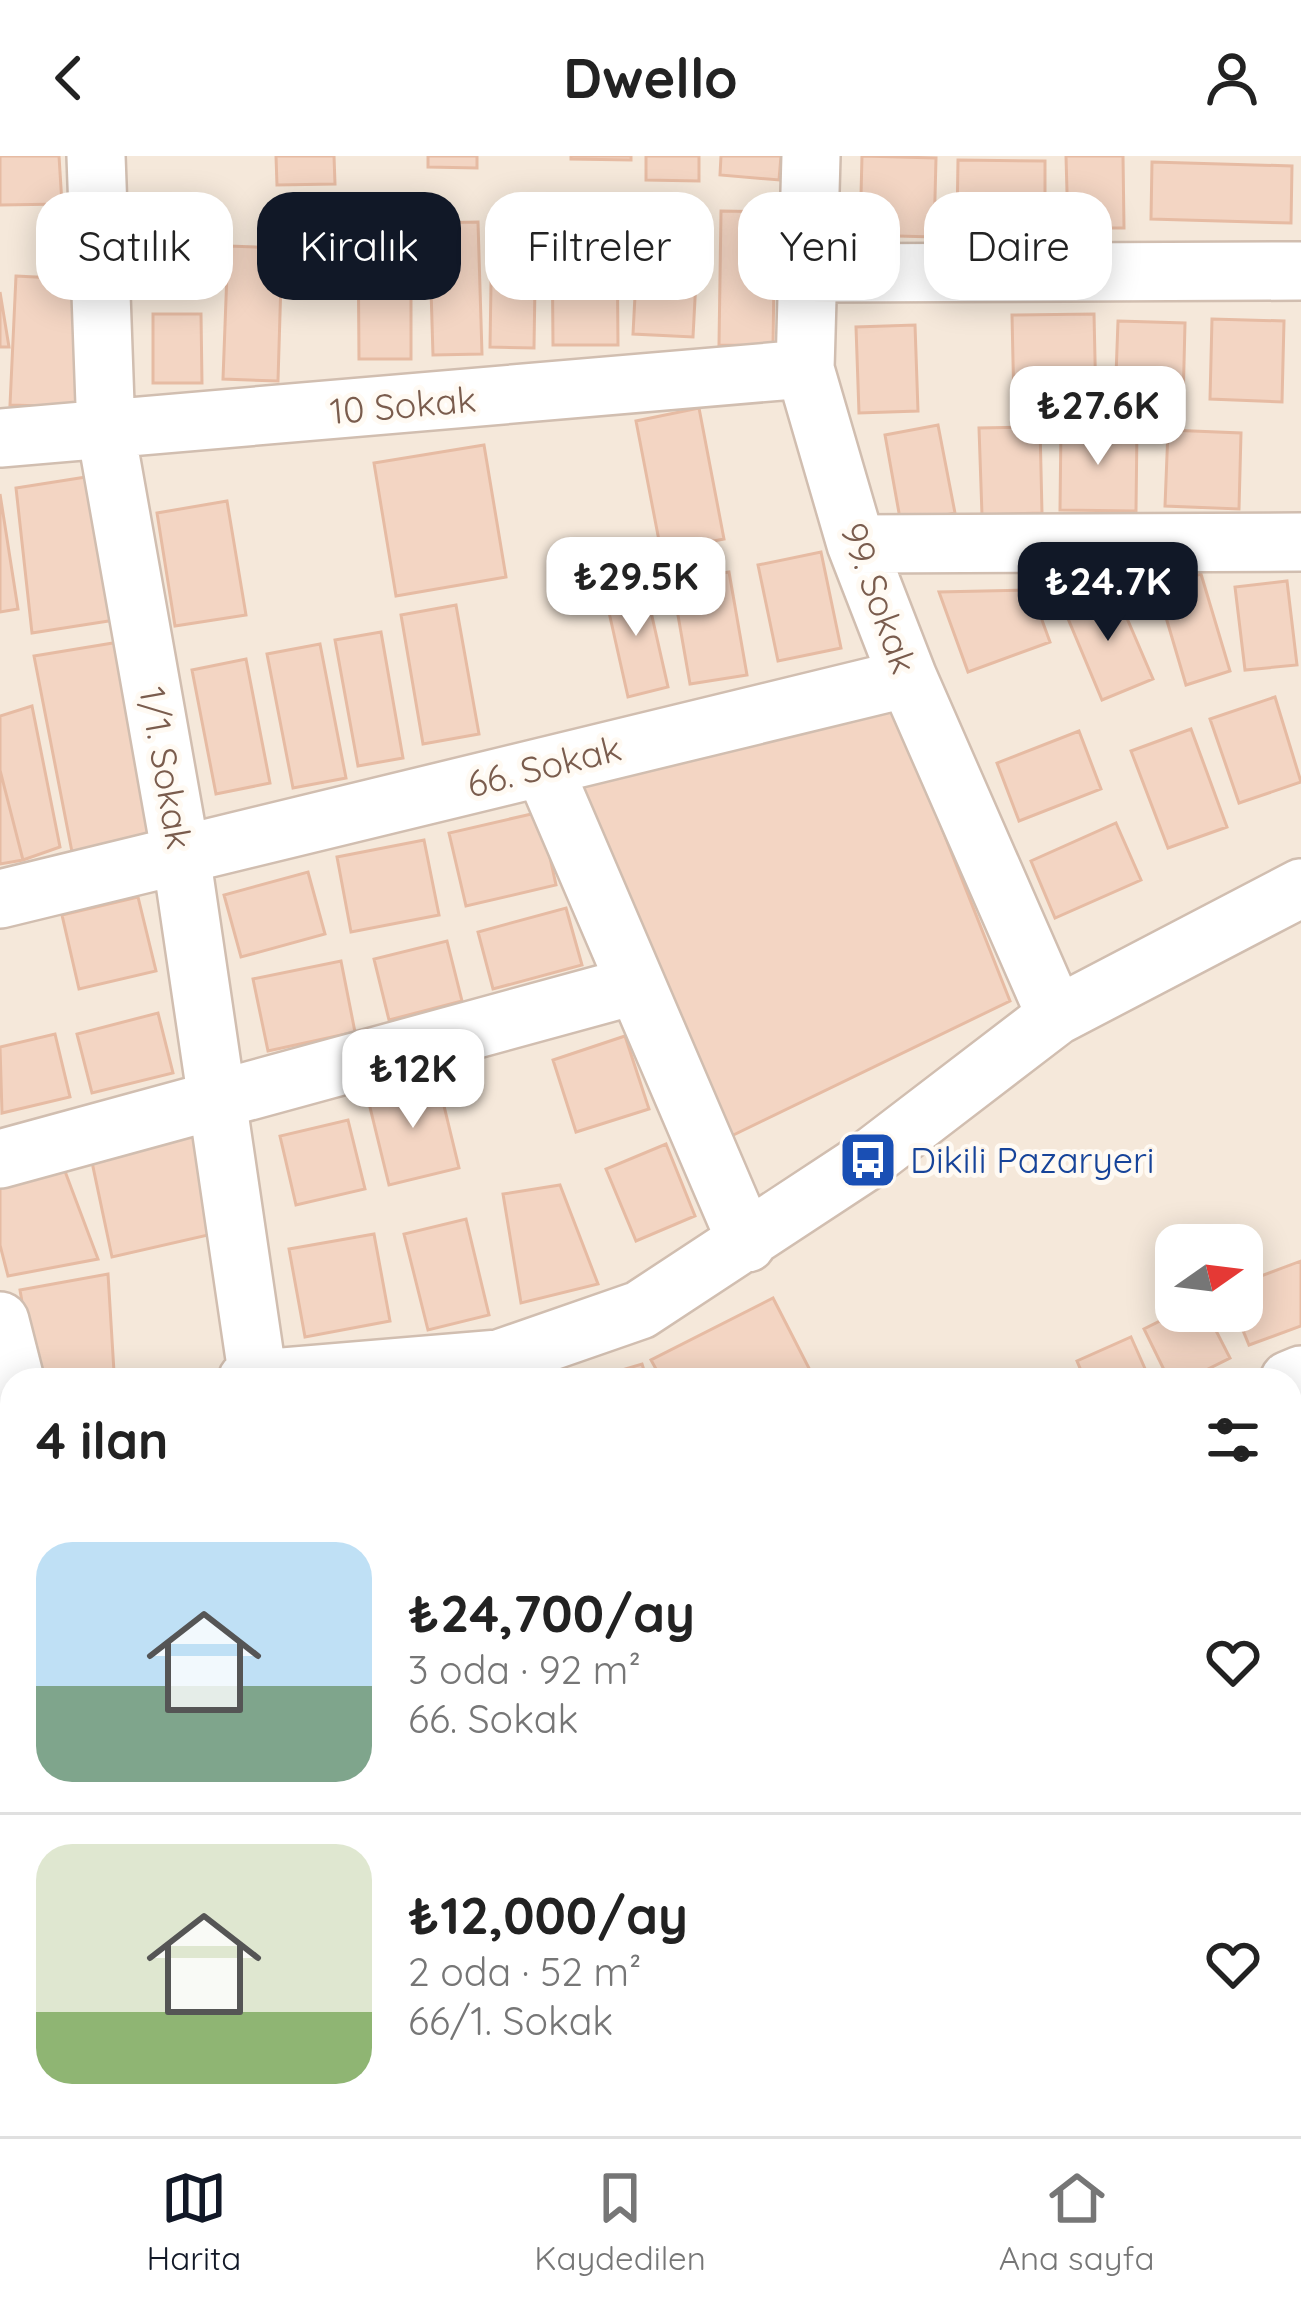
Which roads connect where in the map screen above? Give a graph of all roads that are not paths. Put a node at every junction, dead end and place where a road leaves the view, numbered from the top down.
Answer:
1 (96, 156) edge
2 (811, 156) edge
3 (809, 192) edge
4 (1301, 271) edge
5 (900, 273) edge
6 (806, 300) edge
7 (805, 369) junction
8 (106, 432) junction
9 (0, 438) edge
10 (1301, 542) edge
11 (856, 544) junction
12 (908, 677) junction
13 (543, 766) junction
14 (182, 855) junction
15 (1301, 888) edge
16 (0, 898) edge
17 (633, 986) junction
18 (1056, 1016) junction
19 (214, 1096) junction
20 (0, 1159) edge
21 (747, 1243) junction
22 (0, 1321) edge
23 (11, 1368) edge
24 (256, 1368) edge
25 (391, 1368) edge

1 - 8 street, 1/1. Sokak
2 - 3 street, 99. Sokak
4 - 5 street
6 - 7 street, 99. Sokak
7 - 8 street, 10 Sokak
7 - 11 street, 99. Sokak
8 - 9 street, 10 Sokak
8 - 14 street, 1/1. Sokak
10 - 11 street
11 - 12 street, 99. Sokak
12 - 13 street, 66. Sokak
12 - 18 street, 99. Sokak
13 - 14 street, 66. Sokak
13 - 17 street
14 - 16 street, 66. Sokak
14 - 19 street, 1/1. Sokak
15 - 18 street
17 - 19 street
17 - 21 street
18 - 21 street
19 - 20 street
19 - 24 street, 1/1. Sokak
21 - 25 street
22 - 23 street

